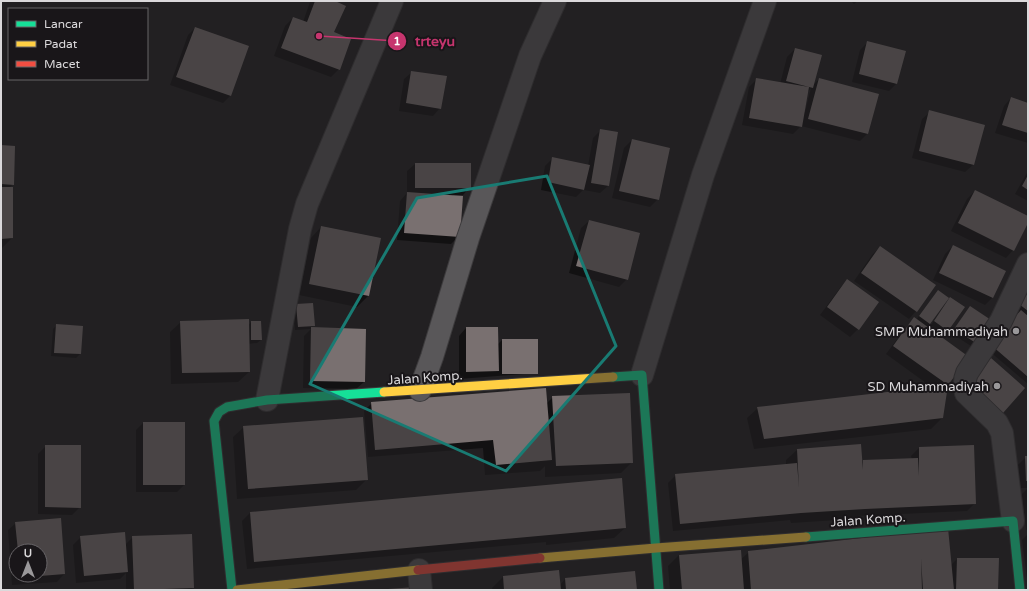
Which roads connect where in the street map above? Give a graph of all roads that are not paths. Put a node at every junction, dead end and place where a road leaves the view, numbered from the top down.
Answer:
1 (392, 1) edge
2 (555, 1) edge
3 (765, 1) edge
4 (1028, 264) edge
5 (642, 375) junction
6 (420, 390) junction
7 (267, 400) junction
8 (1013, 521) junction
9 (656, 548) junction
10 (420, 580) edge
11 (232, 590) edge
12 (237, 590) edge
13 (658, 590) edge
14 (1020, 590) edge

1 - 7 street
2 - 6 street
3 - 5 street
4 - 8 street
5 - 6 street, Jalan Komp.
5 - 9 street
6 - 7 street, Jalan Komp.
7 - 11 street, Jalan Komp.
8 - 9 street, Jalan Komp.
8 - 14 street
9 - 10 street, Jalan Komp.
9 - 13 street
10 - 12 street, Jalan Komp.

